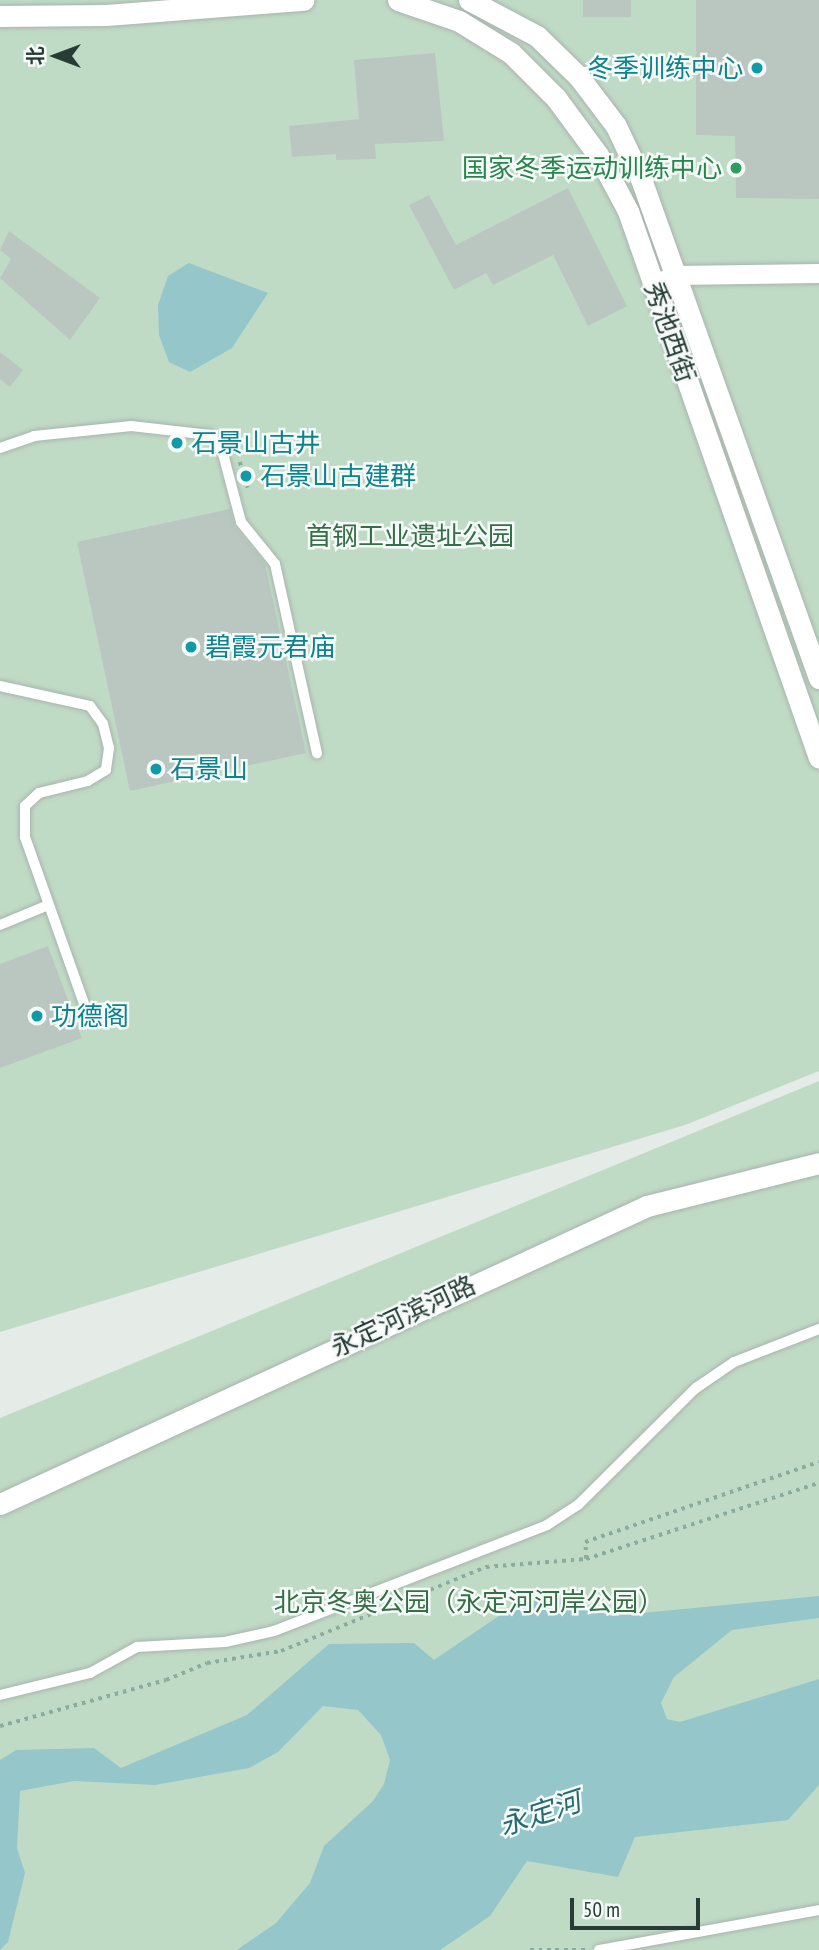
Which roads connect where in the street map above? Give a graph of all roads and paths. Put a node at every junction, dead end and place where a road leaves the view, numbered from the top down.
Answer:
1 (303, 0) edge
2 (398, 0) edge
3 (469, 0) edge
4 (0, 16) edge
5 (819, 273) edge
6 (675, 275) junction
7 (654, 285) junction
8 (0, 448) edge
9 (819, 678) edge
10 (0, 686) edge
11 (317, 753) dead end
12 (819, 758) edge
13 (48, 905) junction
14 (0, 925) edge
15 (85, 1006) dead end
16 (819, 1163) edge
17 (819, 1329) edge
18 (819, 1462) edge
19 (819, 1483) edge
20 (0, 1504) edge
21 (586, 1559) junction
22 (0, 1695) edge
23 (0, 1726) edge
24 (819, 1910) edge
25 (530, 1950) edge
26 (596, 1950) edge

1 - 4 street
2 - 7 street, 秀池西街
3 - 6 street, 秀池西街
5 - 6 street
6 - 7 street
6 - 9 street, 秀池西街
7 - 12 street, 秀池西街
8 - 11 lane
10 - 13 lane
13 - 14 lane
13 - 15 lane
16 - 20 street, 永定河滨河路
17 - 22 lane
18 - 21 path
19 - 21 path
21 - 23 path
24 - 26 lane
25 - 26 path

